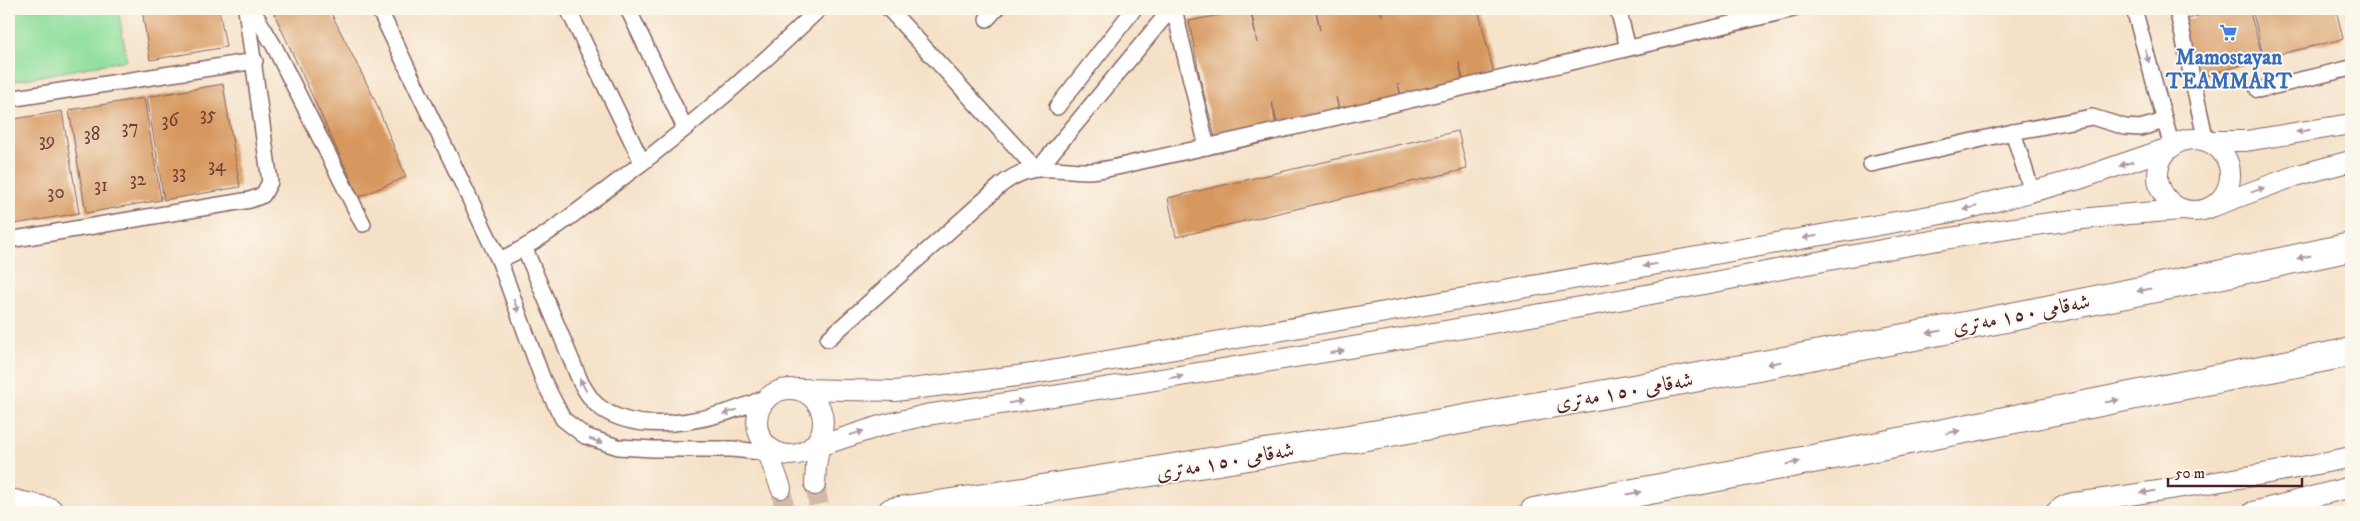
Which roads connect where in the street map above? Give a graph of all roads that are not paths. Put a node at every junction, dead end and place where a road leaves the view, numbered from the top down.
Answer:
1 (246, 9) edge
2 (252, 9) edge
3 (379, 9) edge
4 (568, 9) edge
5 (628, 9) edge
6 (889, 9) edge
7 (1134, 9) edge
8 (1173, 9) edge
9 (1618, 9) edge
10 (1794, 9) edge
11 (2134, 9) edge
12 (2177, 9) edge
13 (815, 10) edge
14 (1628, 48) junction
15 (255, 61) junction
16 (2351, 68) edge
17 (2258, 90) dead end
18 (9, 99) edge
19 (1056, 107) dead end
20 (2165, 121) junction
21 (2351, 124) edge
22 (685, 128) junction
23 (2014, 132) junction
24 (2206, 141) junction
25 (2172, 146) junction
26 (1207, 147) junction
27 (2351, 161) edge
28 (642, 162) junction
29 (1871, 164) dead end
30 (1038, 168) junction
31 (2032, 192) junction
32 (2212, 207) junction
33 (2183, 210) junction
34 (363, 224) dead end
35 (9, 240) edge
36 (2351, 247) edge
37 (525, 249) junction
38 (499, 260) junction
39 (828, 338) dead end
40 (2351, 352) edge
41 (797, 389) junction
42 (774, 393) junction
43 (816, 444) junction
44 (771, 450) junction
45 (2351, 457) edge
46 (816, 485) tunnel mouth
47 (2351, 487) edge
48 (781, 488) tunnel mouth
49 (9, 503) edge
50 (2068, 506) edge
51 (49, 512) edge
52 (892, 512) edge
53 (1534, 512) edge
54 (2042, 512) edge
55 (2102, 512) edge
56 (2253, 512) edge

1 - 15 street
2 - 34 street
3 - 38 street
4 - 28 street
5 - 22 street
6 - 30 street
7 - 19 street
8 - 26 street
8 - 30 street
9 - 14 street
10 - 14 street
11 -> 20 street
12 - 24 street
13 - 22 street
14 - 26 street
15 - 18 street
15 - 35 street
16 - 17 street
20 - 23 street
20 - 25 street
21 -> 24 street
22 - 28 street
23 - 29 street
23 - 31 street
24 - 25 street
24 - 32 street
25 -> 31 street
25 - 33 street
26 - 30 street
32 -> 27 street
28 - 37 street
30 - 39 street
31 -> 41 street
32 - 33 street
43 -> 33 street
36 -> 52 highway, شەقامی ١٥٠ مەتری
37 - 38 street
42 -> 37 street
38 -> 44 street
53 -> 40 highway
41 - 42 street
41 - 43 street
42 - 44 street
43 - 44 street
43 - 46 street
44 - 48 street
45 -> 50 street
47 - 56 street
49 - 51 highway
50 - 54 street
50 - 55 street

